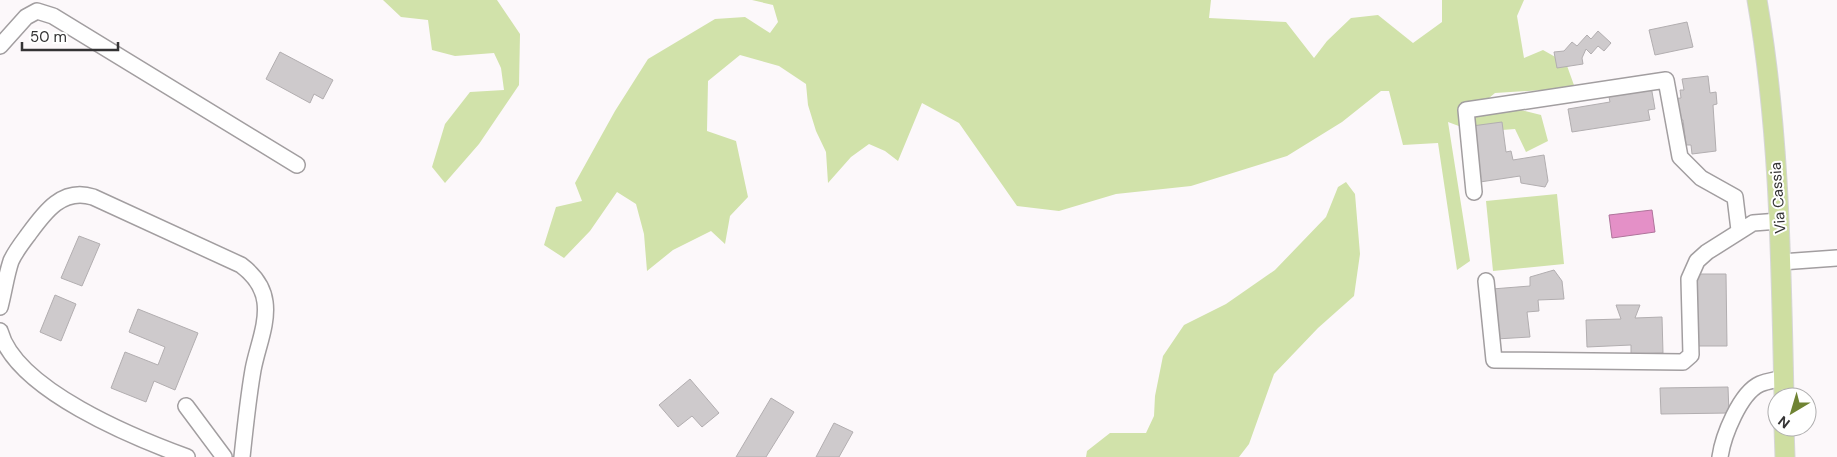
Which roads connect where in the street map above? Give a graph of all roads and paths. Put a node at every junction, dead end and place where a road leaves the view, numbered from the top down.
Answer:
1 (1757, 0) edge
2 (0, 46) edge
3 (297, 165) dead end
4 (1474, 192) dead end
5 (1779, 221) junction
6 (1739, 230) junction
7 (1837, 258) edge
8 (5, 261) edge
9 (1781, 262) junction
10 (1486, 281) dead end
11 (0, 307) edge
12 (0, 331) edge
13 (1783, 378) junction
14 (1783, 387) edge
15 (186, 406) dead end
16 (1784, 437) edge
17 (187, 457) edge
18 (224, 457) edge
19 (242, 457) edge
20 (1720, 457) edge
21 (1785, 457) edge

1 - 5 main road, Via Cassia
2 - 3 street
4 - 6 street
5 - 6 street
5 - 9 main road, Via Cassia
6 - 10 street
7 - 9 street
8 - 11 street
8 - 19 street
9 - 13 main road, Via Cassia
12 - 17 street
13 - 14 main road, Via Cassia
13 - 20 street
15 - 18 street
16 - 21 main road

